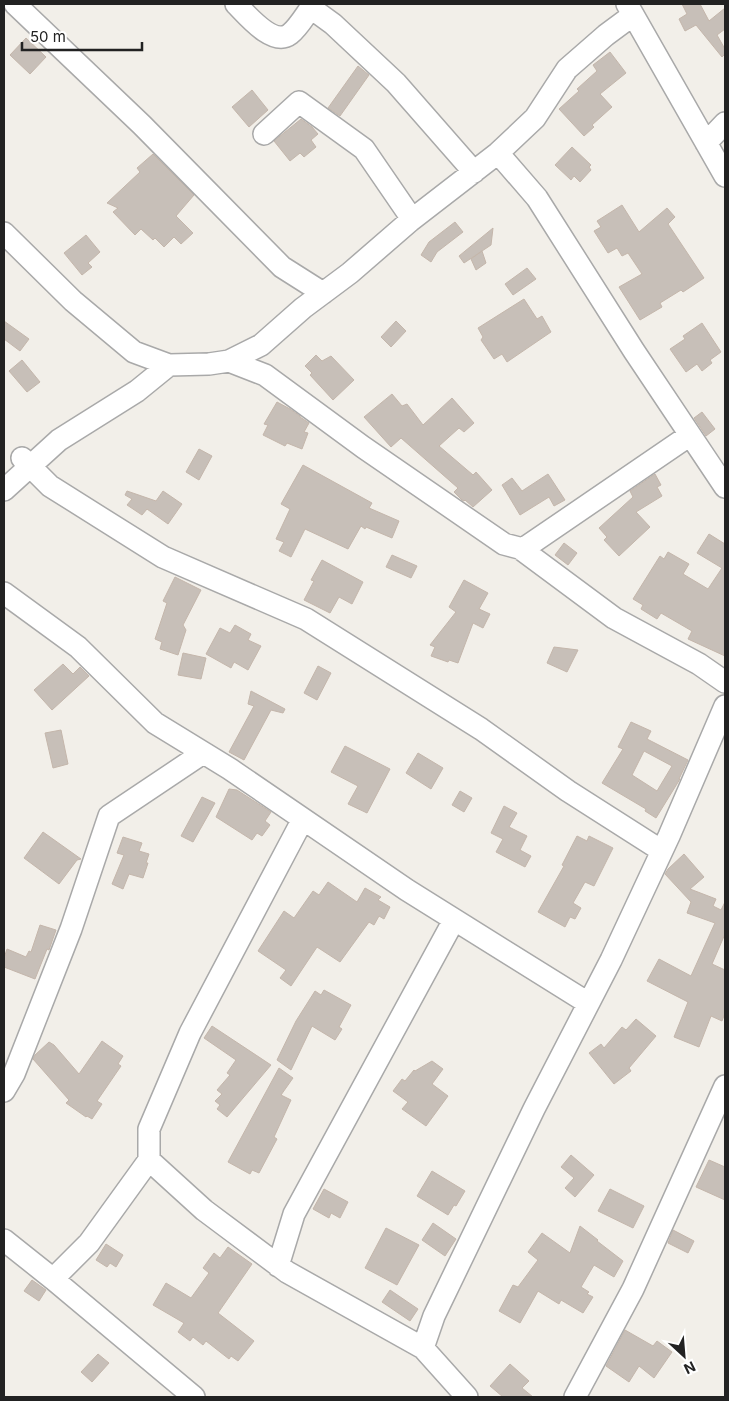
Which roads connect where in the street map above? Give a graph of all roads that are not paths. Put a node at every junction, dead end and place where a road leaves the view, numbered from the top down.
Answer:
1 (15, 4) edge
2 (236, 4) edge
3 (313, 6) edge
4 (630, 9) edge
5 (725, 123) edge
6 (264, 134) dead end
7 (706, 143) junction
8 (498, 153) junction
9 (474, 172) junction
10 (725, 176) edge
11 (412, 220) junction
12 (4, 233) edge
13 (323, 293) junction
14 (229, 362) junction
15 (169, 365) junction
16 (690, 435) junction
17 (26, 462) junction
18 (725, 487) edge
19 (4, 490) edge
20 (521, 548) junction
21 (4, 593) edge
22 (725, 682) edge
23 (725, 706) edge
24 (203, 753) junction
25 (303, 819) junction
26 (662, 851) junction
27 (454, 920) junction
28 (588, 1003) junction
29 (725, 1086) edge
30 (4, 1091) edge
31 (149, 1160) junction
32 (4, 1240) edge
33 (278, 1266) junction
34 (53, 1279) junction
35 (423, 1348) junction
36 (194, 1397) edge
37 (467, 1397) edge
38 (576, 1397) edge

1 - 13 street
2 - 3 street
3 - 9 street
4 - 7 street
4 - 8 street
5 - 7 street
6 - 11 street
7 - 10 street
8 - 9 street
8 - 16 street
9 - 11 street
11 - 13 street
12 - 15 street
13 - 14 street
14 - 15 street
14 - 20 street
15 - 17 street
16 - 18 street
16 - 20 street
17 - 19 street
17 - 26 street
20 - 22 street
21 - 24 street
23 - 26 street
24 - 25 street
24 - 30 street
25 - 27 street
25 - 31 street
26 - 28 street
27 - 28 street
27 - 33 street
28 - 35 street
29 - 38 street
31 - 33 street
31 - 34 street
32 - 34 street
33 - 35 street
34 - 36 street
35 - 37 street

